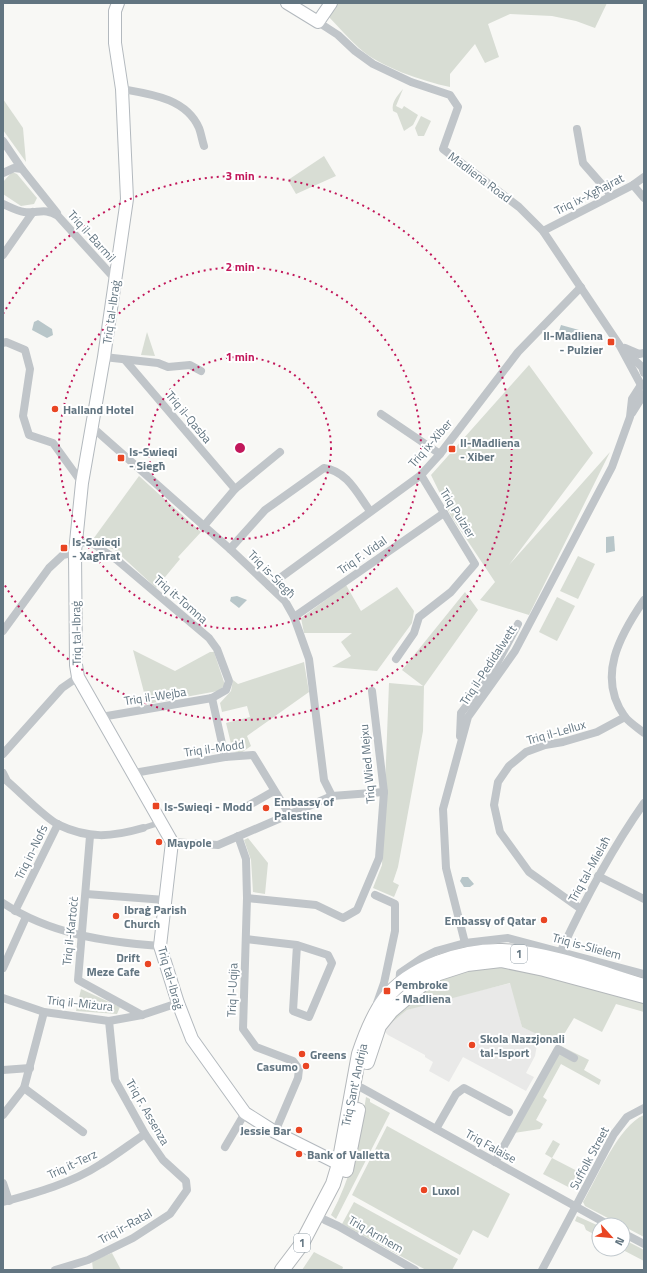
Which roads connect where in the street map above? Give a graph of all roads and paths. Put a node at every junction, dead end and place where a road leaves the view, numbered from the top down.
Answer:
1 (118, 3) edge
2 (287, 3) edge
3 (332, 3) edge
4 (318, 22) junction
5 (122, 89) junction
6 (577, 129) dead end
7 (5, 144) edge
8 (204, 146) dead end
9 (22, 169) junction
10 (3, 173) edge
11 (644, 177) edge
12 (633, 185) junction
13 (611, 195) junction
14 (42, 196) junction
15 (644, 198) edge
16 (3, 204) edge
17 (17, 211) junction
18 (36, 211) junction
19 (58, 216) junction
20 (543, 231) junction
21 (17, 233) junction
22 (3, 255) edge
23 (116, 280) junction
24 (581, 287) junction
25 (3, 343) edge
26 (620, 346) junction
27 (644, 354) edge
28 (104, 357) junction
29 (125, 360) junction
30 (639, 367) edge
31 (201, 371) dead end
32 (642, 385) edge
33 (644, 394) edge
34 (381, 414) dead end
35 (630, 417) junction
36 (92, 427) junction
37 (280, 452) dead end
38 (440, 454) junction
39 (421, 475) junction
40 (82, 483) junction
41 (235, 489) junction
42 (370, 511) junction
43 (444, 514) junction
44 (203, 526) junction
45 (75, 547) junction
46 (230, 549) junction
47 (269, 586) junction
48 (644, 600) edge
49 (294, 617) junction
50 (518, 624) dead end
51 (3, 631) edge
52 (396, 658) dead end
53 (78, 677) junction
54 (372, 691) dead end
55 (212, 698) junction
56 (101, 716) junction
57 (626, 717) junction
58 (644, 733) edge
59 (460, 746) junction
60 (3, 754) edge
61 (225, 757) junction
62 (3, 773) edge
63 (134, 773) junction
64 (274, 791) junction
65 (384, 792) junction
66 (332, 796) junction
67 (644, 803) edge
68 (244, 808) dead end
69 (289, 814) junction
70 (162, 822) junction
71 (58, 824) junction
72 (143, 828) joint
73 (90, 836) junction
74 (238, 836) junction
75 (172, 842) junction
76 (598, 876) junction
77 (86, 894) junction
78 (375, 895) dead end
79 (247, 898) junction
80 (644, 899) edge
81 (165, 900) junction
82 (3, 903) edge
83 (581, 909) junction
84 (15, 911) junction
85 (26, 917) junction
86 (82, 937) junction
87 (246, 939) junction
88 (465, 943) junction
89 (297, 945) junction
90 (160, 946) junction
91 (561, 951) junction
92 (3, 968) edge
93 (385, 974) junction
94 (644, 974) edge
95 (399, 980) junction
96 (644, 986) edge
97 (644, 996) edge
98 (3, 998) edge
99 (178, 1003) junction
100 (44, 1012) junction
101 (142, 1014) junction
102 (109, 1021) junction
103 (364, 1036) junction
104 (574, 1058) dead end
105 (30, 1068) junction
106 (3, 1070) edge
107 (24, 1088) junction
108 (362, 1088) junction
109 (644, 1108) edge
110 (509, 1112) dead end
111 (245, 1113) junction
112 (3, 1115) edge
113 (436, 1129) junction
114 (83, 1132) dead end
115 (275, 1132) junction
116 (145, 1134) junction
117 (225, 1147) dead end
118 (495, 1162) junction
119 (339, 1164) junction
120 (186, 1181) joint
121 (3, 1182) edge
122 (6, 1202) edge
123 (576, 1208) junction
124 (593, 1217) edge
125 (325, 1220) junction
126 (631, 1237) edge
127 (644, 1244) edge
128 (284, 1269) edge
129 (55, 1270) edge
130 (415, 1270) edge
131 (542, 1270) edge

1 - 5 main road, Triq tal-Ibraġ
2 - 4 main road, Madliena Road
3 - 4 main road
4 - 20 street, Madliena Road
5 - 8 street
5 - 23 main road, Triq tal-Ibraġ
6 - 13 street
7 - 9 street
7 - 10 street
9 - 10 street
9 - 14 street
11 - 12 street, Triq ix-Xgħajrat
12 - 13 street, Triq ix-Xgħajrat
12 - 15 street
13 - 20 street, Triq ix-Xgħajrat
14 - 18 street
14 - 19 street
16 - 17 street, Triq il-Barmil
17 - 18 street, Triq il-Barmil
17 - 21 street
18 - 19 street, Triq il-Barmil
18 - 21 street
19 - 23 street, Triq il-Barmil
20 - 24 street, Madliena Road
21 - 22 street
23 - 28 main road, Triq tal-Ibraġ
24 - 26 street, Madliena Road
24 - 38 street, Triq ix-Xiber
25 - 40 street
26 - 27 street
26 - 30 street, Madliena Road
27 - 30 street
28 - 29 street
28 - 36 main road, Triq tal-Ibraġ
29 - 31 street
29 - 41 street, Triq il-Qasba
30 - 32 street, Madliena Road
32 - 35 street, Triq il-Pedidalwett
33 - 35 street, Triq il-Pedidalwett
34 - 38 street
35 - 59 street, Triq il-Pedidalwett
36 - 40 main road, Triq tal-Ibraġ
36 - 44 street, Triq is-Siegħ
37 - 41 street
38 - 39 street, Triq ix-Xiber
39 - 42 street, Triq ix-Xiber
39 - 43 street, Triq Pulzier
40 - 45 main road, Triq tal-Ibraġ
41 - 44 street
42 - 46 street
42 - 47 street, Triq ix-Xiber
43 - 49 street, Triq F. Vidal
43 - 52 street, Triq Pulzier
44 - 46 street, Triq is-Siegħ
45 - 51 street
45 - 53 main road, Triq tal-Ibraġ
45 - 55 street, Triq it-Tomna
46 - 47 street, Triq is-Siegħ
47 - 49 street, Triq is-Siegħ
48 - 57 street
49 - 66 street, Triq is-Siegħ
50 - 59 street
53 - 56 main road, Triq tal-Ibraġ
53 - 60 street
54 - 65 street, Triq Wied Mejxu
55 - 56 street, Triq il-Wejba
55 - 61 street
56 - 63 main road, Triq tal-Ibraġ
57 - 58 street
57 - 83 street, Triq il-Lellux
59 - 88 street, Triq il-Pedidalwett
61 - 63 street, Triq il-Modd
61 - 64 street, Triq il-Modd
62 - 71 street
63 - 70 main road, Triq tal-Ibraġ
64 - 68 street
64 - 69 street, Triq il-Modd
65 - 66 street
65 - 79 street, Triq Wied Mejxu
66 - 69 street
67 - 76 street, Triq tal-Mielaħ
69 - 74 street
70 - 72 street
70 - 75 main road, Triq tal-Ibraġ
71 - 73 street
71 - 84 street, Triq in-Nofs
72 - 73 street
73 - 77 street, Triq il-Kartoċċ
74 - 75 street
74 - 79 street, Triq l-Uqija
75 - 81 main road, Triq tal-Ibraġ
76 - 80 street
76 - 83 street, Triq tal-Mielaħ
77 - 81 street
77 - 86 street, Triq il-Kartoċċ
78 - 93 street
79 - 87 street, Triq l-Uqija
81 - 90 main road, Triq tal-Ibraġ
82 - 84 street
83 - 91 street, Triq tal-Mielaħ
84 - 85 street
85 - 86 street
85 - 92 street
86 - 90 street
86 - 101 street, Triq il-Kartoċċ
87 - 89 street
87 - 115 street, Triq l-Uqija
88 - 91 street, Triq is-Slielem
88 - 95 street, Triq is-Slielem
89 - 89 street
90 - 99 main road, Triq tal-Ibraġ
91 - 94 street, Triq is-Slielem
93 - 95 street
93 - 103 street
95 - 96 highway, Triq Sant' Andrija / 1
95 - 103 highway, Triq Sant' Andrija / 1
97 - 108 highway, Triq Sant' Andrija / 1
98 - 100 street, Triq il-Miżura
99 - 101 street, Triq il-Miżura
99 - 111 main road, Triq tal-Ibraġ
100 - 102 street, Triq il-Miżura
100 - 105 street
101 - 102 street, Triq il-Miżura
102 - 116 street, Triq F. Assenza
103 - 119 highway, Triq Sant' Andrija / 1
104 - 118 street
105 - 106 street
105 - 107 street
107 - 112 street
107 - 114 street
108 - 113 street, Triq Falaise
108 - 125 highway, Triq Sant' Andrija / 1
109 - 123 street, Suffolk Street
110 - 113 street
111 - 115 main road, Triq tal-Ibraġ
111 - 117 street
113 - 118 street, Triq Falaise
115 - 119 main road, Triq tal-Ibraġ
116 - 120 street, Triq F. Assenza
116 - 122 street, Triq it-Terz
118 - 123 street, Triq Falaise
119 - 128 highway, Triq Sant' Andrija / 1
120 - 129 street, Triq ir-Ratal
121 - 122 street
123 - 124 street, Triq Falaise
123 - 131 street, Suffolk Street
125 - 128 highway, Triq Sant' Andrija / 1
125 - 130 street, Triq Arnhem
126 - 127 street

